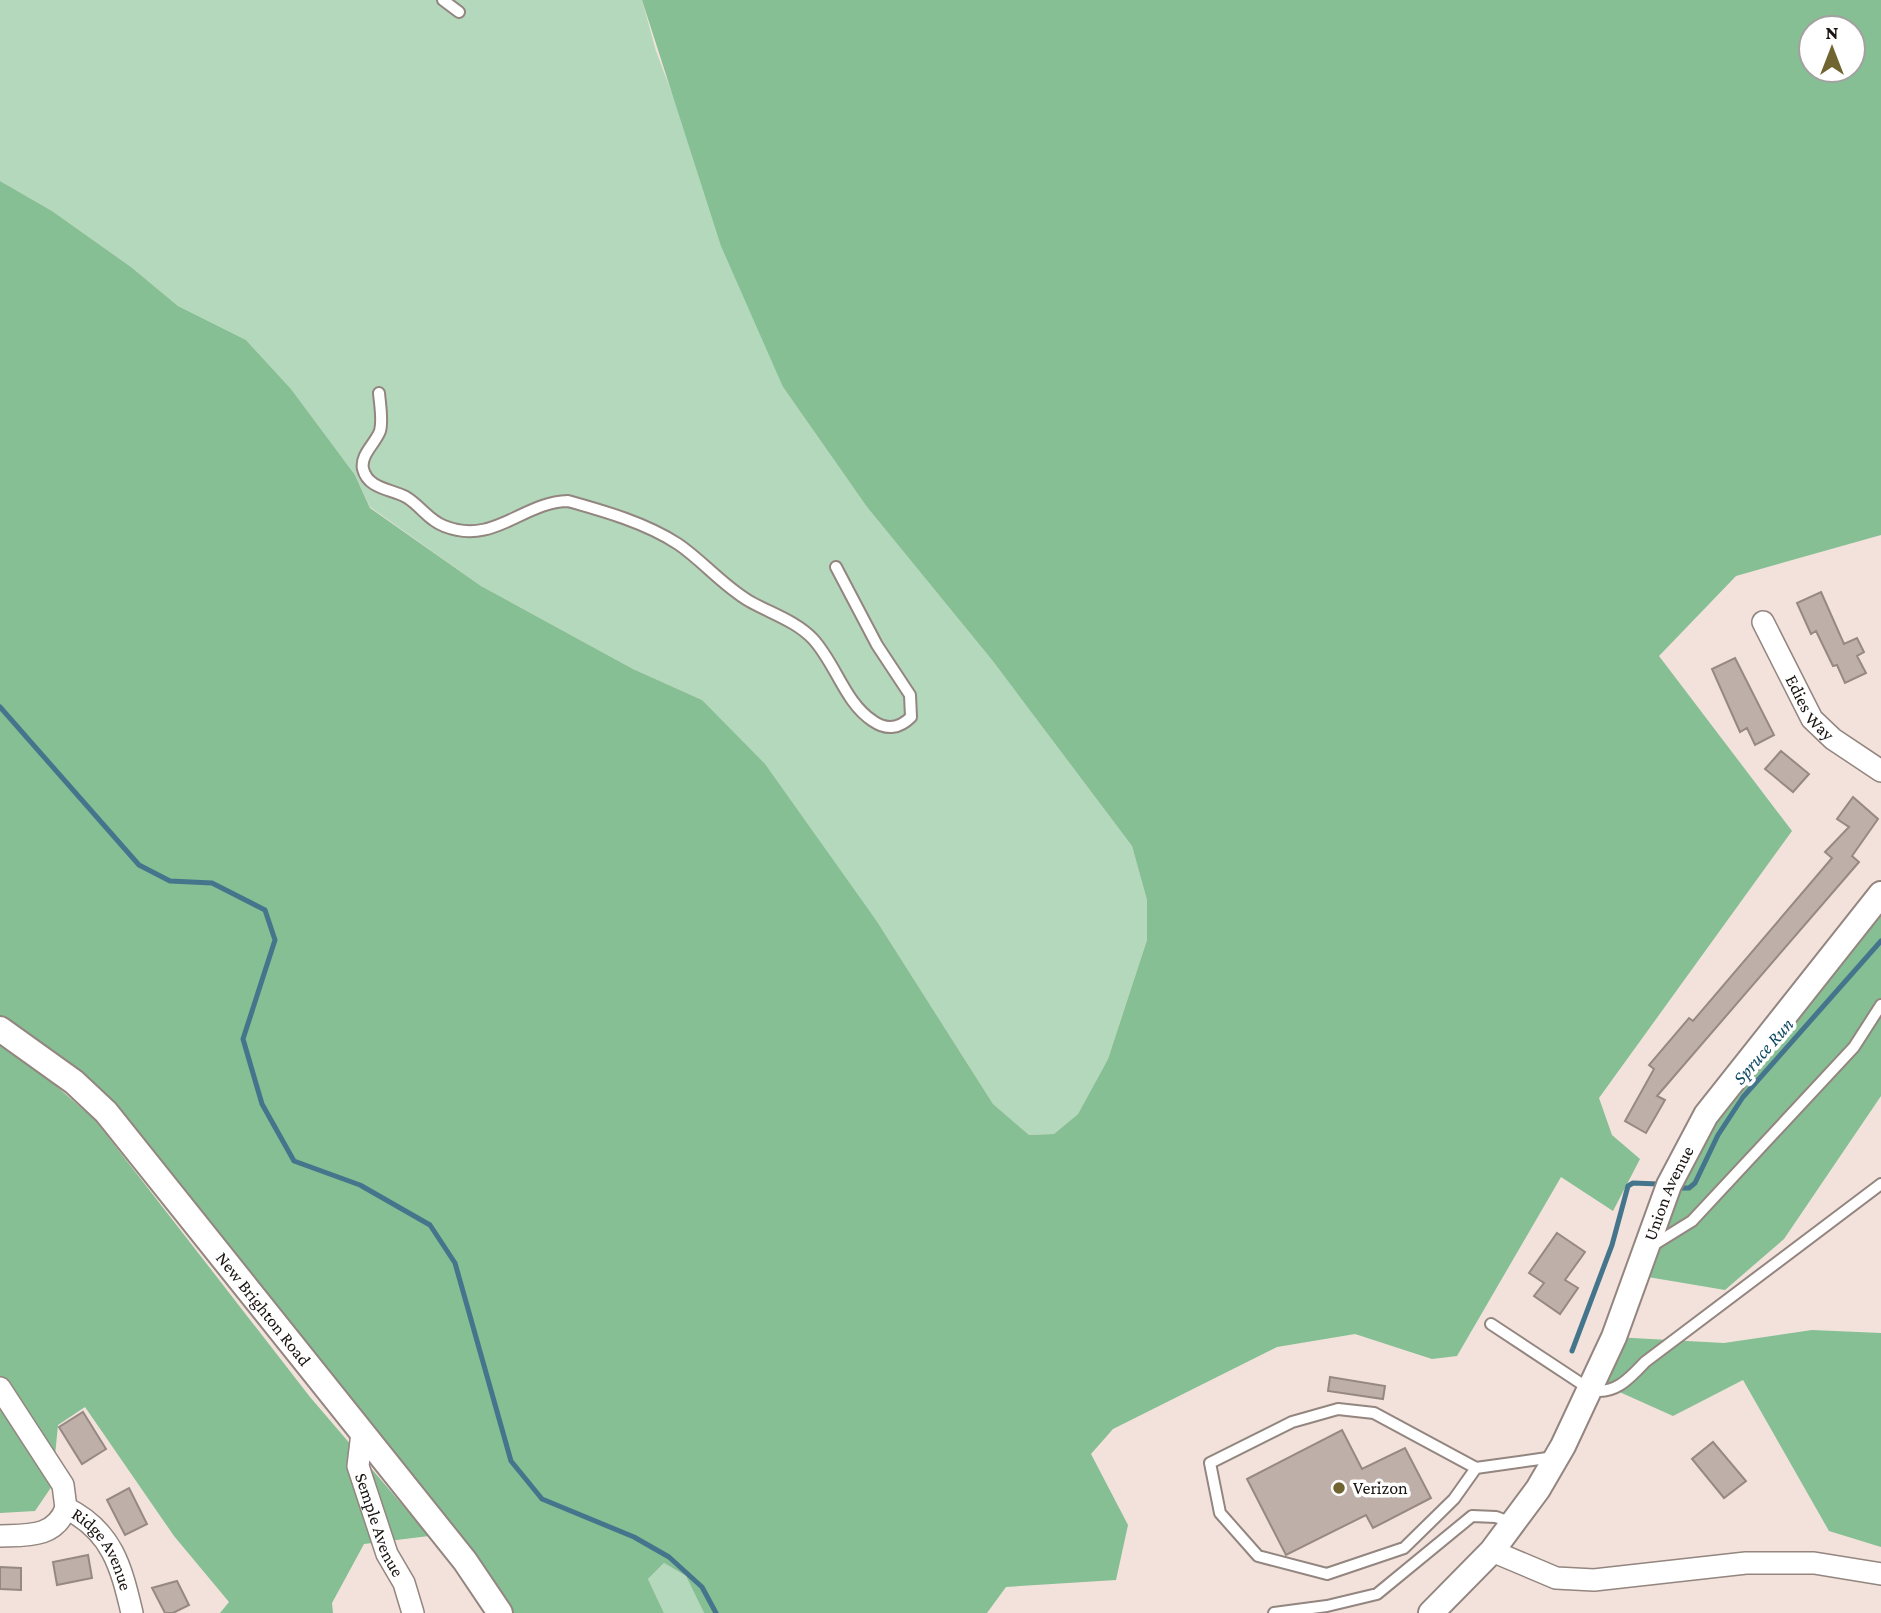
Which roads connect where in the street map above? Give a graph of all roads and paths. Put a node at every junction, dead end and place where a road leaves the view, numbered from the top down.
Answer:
1 (443, 0) edge
2 (458, 12) dead end
3 (379, 393) dead end
4 (836, 567) dead end
5 (1763, 622) dead end
6 (1881, 771) edge
7 (1881, 894) edge
8 (1881, 1005) edge
9 (0, 1029) edge
10 (1881, 1185) edge
11 (1645, 1250) junction
12 (1491, 1324) dead end
13 (1591, 1390) junction
14 (3, 1398) edge
15 (362, 1433) junction
16 (1557, 1457) junction
17 (1476, 1468) junction
18 (66, 1508) junction
19 (1512, 1523) junction
20 (0, 1536) edge
21 (1492, 1551) junction
22 (1881, 1574) edge
23 (132, 1613) edge
24 (413, 1613) edge
25 (500, 1613) edge
26 (1274, 1613) edge
27 (1431, 1613) edge

1 - 2 lane
3 - 4 lane
5 - 6 street, Edies Way
7 - 11 street, Union Avenue
8 - 11 lane
9 - 15 street, New Brighton Road
10 - 13 lane
11 - 13 street, Union Avenue
12 - 13 lane
13 - 16 street, Union Avenue
14 - 18 street, Ridge Avenue
15 - 24 street, Semple Avenue
15 - 25 street, New Brighton Road
16 - 17 lane
16 - 19 street, Union Avenue
17 - 17 lane
18 - 20 street
18 - 23 street, Ridge Avenue
19 - 21 street, Union Avenue
19 - 26 lane
21 - 22 street
21 - 27 street, Union Avenue

